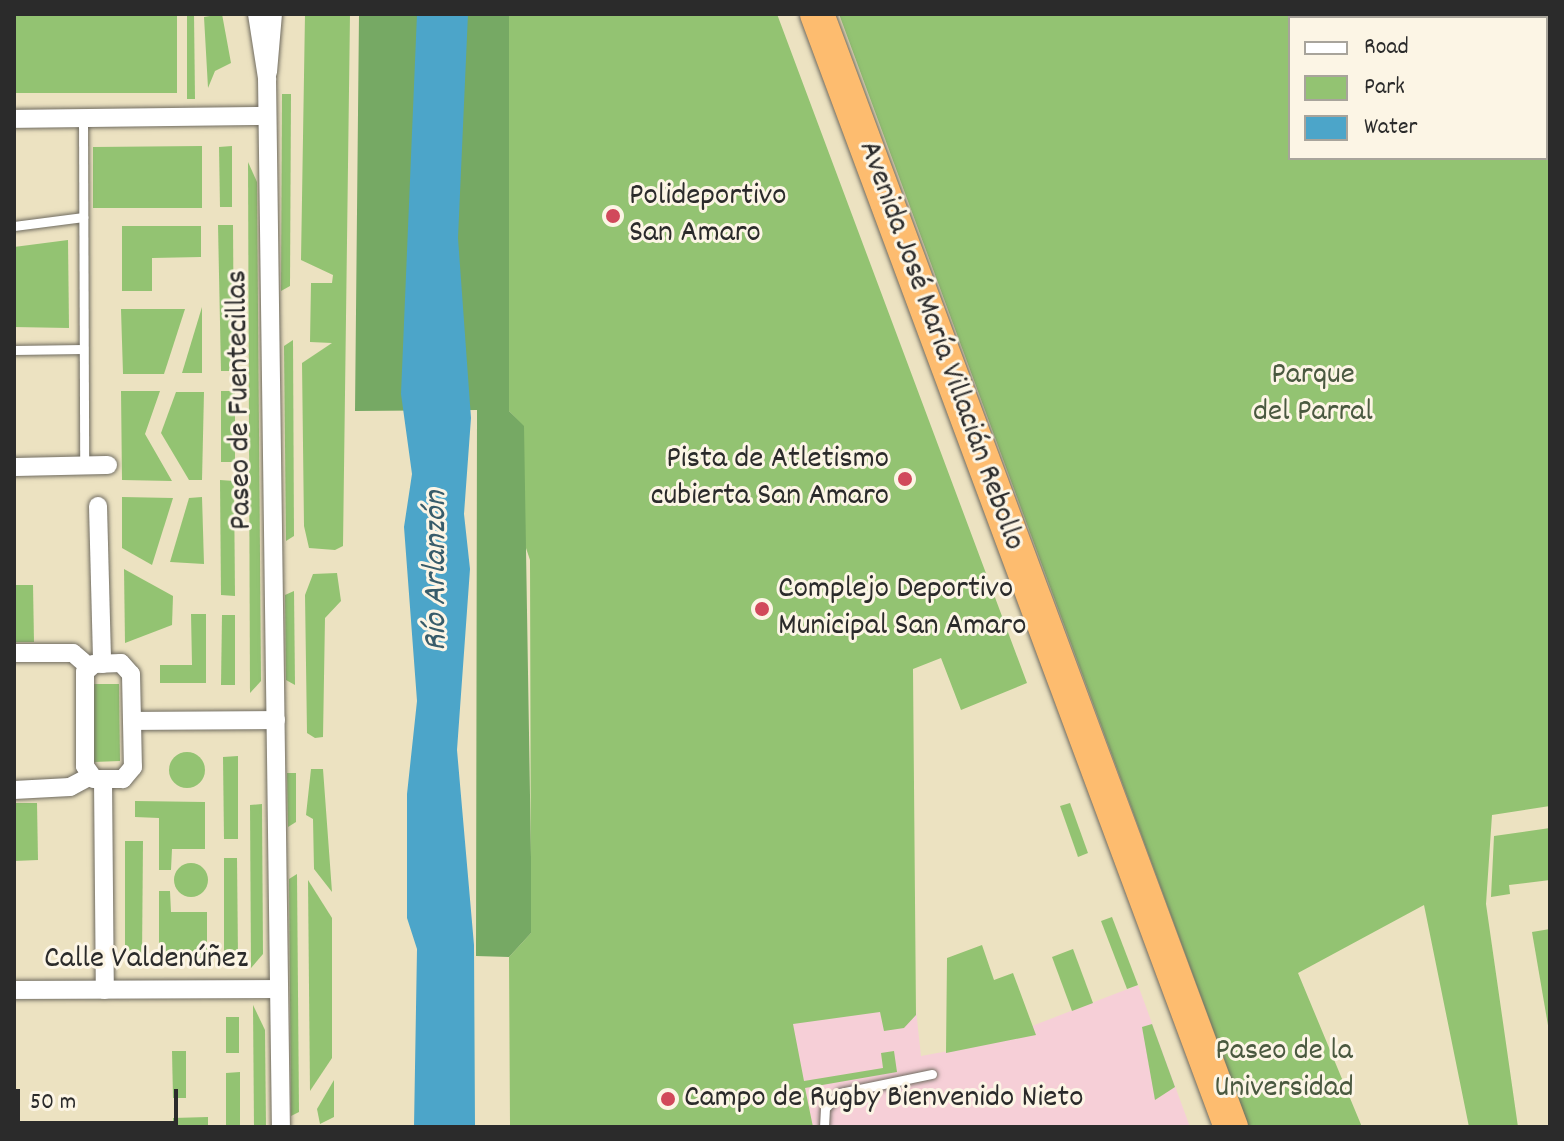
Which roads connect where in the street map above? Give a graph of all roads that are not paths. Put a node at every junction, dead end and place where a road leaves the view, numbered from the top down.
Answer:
1 (257, 14) edge
2 (273, 14) edge
3 (817, 14) edge
4 (267, 78) junction
5 (267, 116) junction
6 (83, 118) junction
7 (14, 119) edge
8 (83, 217) junction
9 (14, 226) edge
10 (83, 349) junction
11 (14, 350) edge
12 (108, 465) dead end
13 (84, 466) junction
14 (14, 467) edge
15 (98, 506) dead end
16 (14, 653) edge
17 (95, 665) junction
18 (276, 720) junction
19 (132, 721) junction
20 (96, 778) junction
21 (14, 790) edge
22 (279, 989) junction
23 (14, 990) edge
24 (105, 990) junction
25 (932, 1074) dead end
26 (281, 1127) edge
27 (824, 1127) edge
28 (1231, 1127) edge

1 - 4 street, Paseo de Fuentecillas
2 - 4 street, Paseo de Fuentecillas
3 - 28 highway, Avenida José María Villacián Rebollo
4 - 5 street, Paseo de Fuentecillas
5 - 6 street
5 - 18 street, Paseo de Fuentecillas
6 - 7 street
6 - 8 lane
8 - 9 lane
8 - 10 lane
10 - 11 lane
10 - 13 lane
12 - 13 street
13 - 14 street
15 - 17 street
16 - 17 street
17 - 19 street
17 - 20 street
18 - 19 street
18 - 22 street, Paseo de Fuentecillas
19 - 20 street
20 - 21 street
20 - 24 street
22 - 24 street, Calle Valdenúñez
22 - 26 street, Paseo de Fuentecillas
23 - 24 street, Calle Valdenúñez
25 - 27 lane

